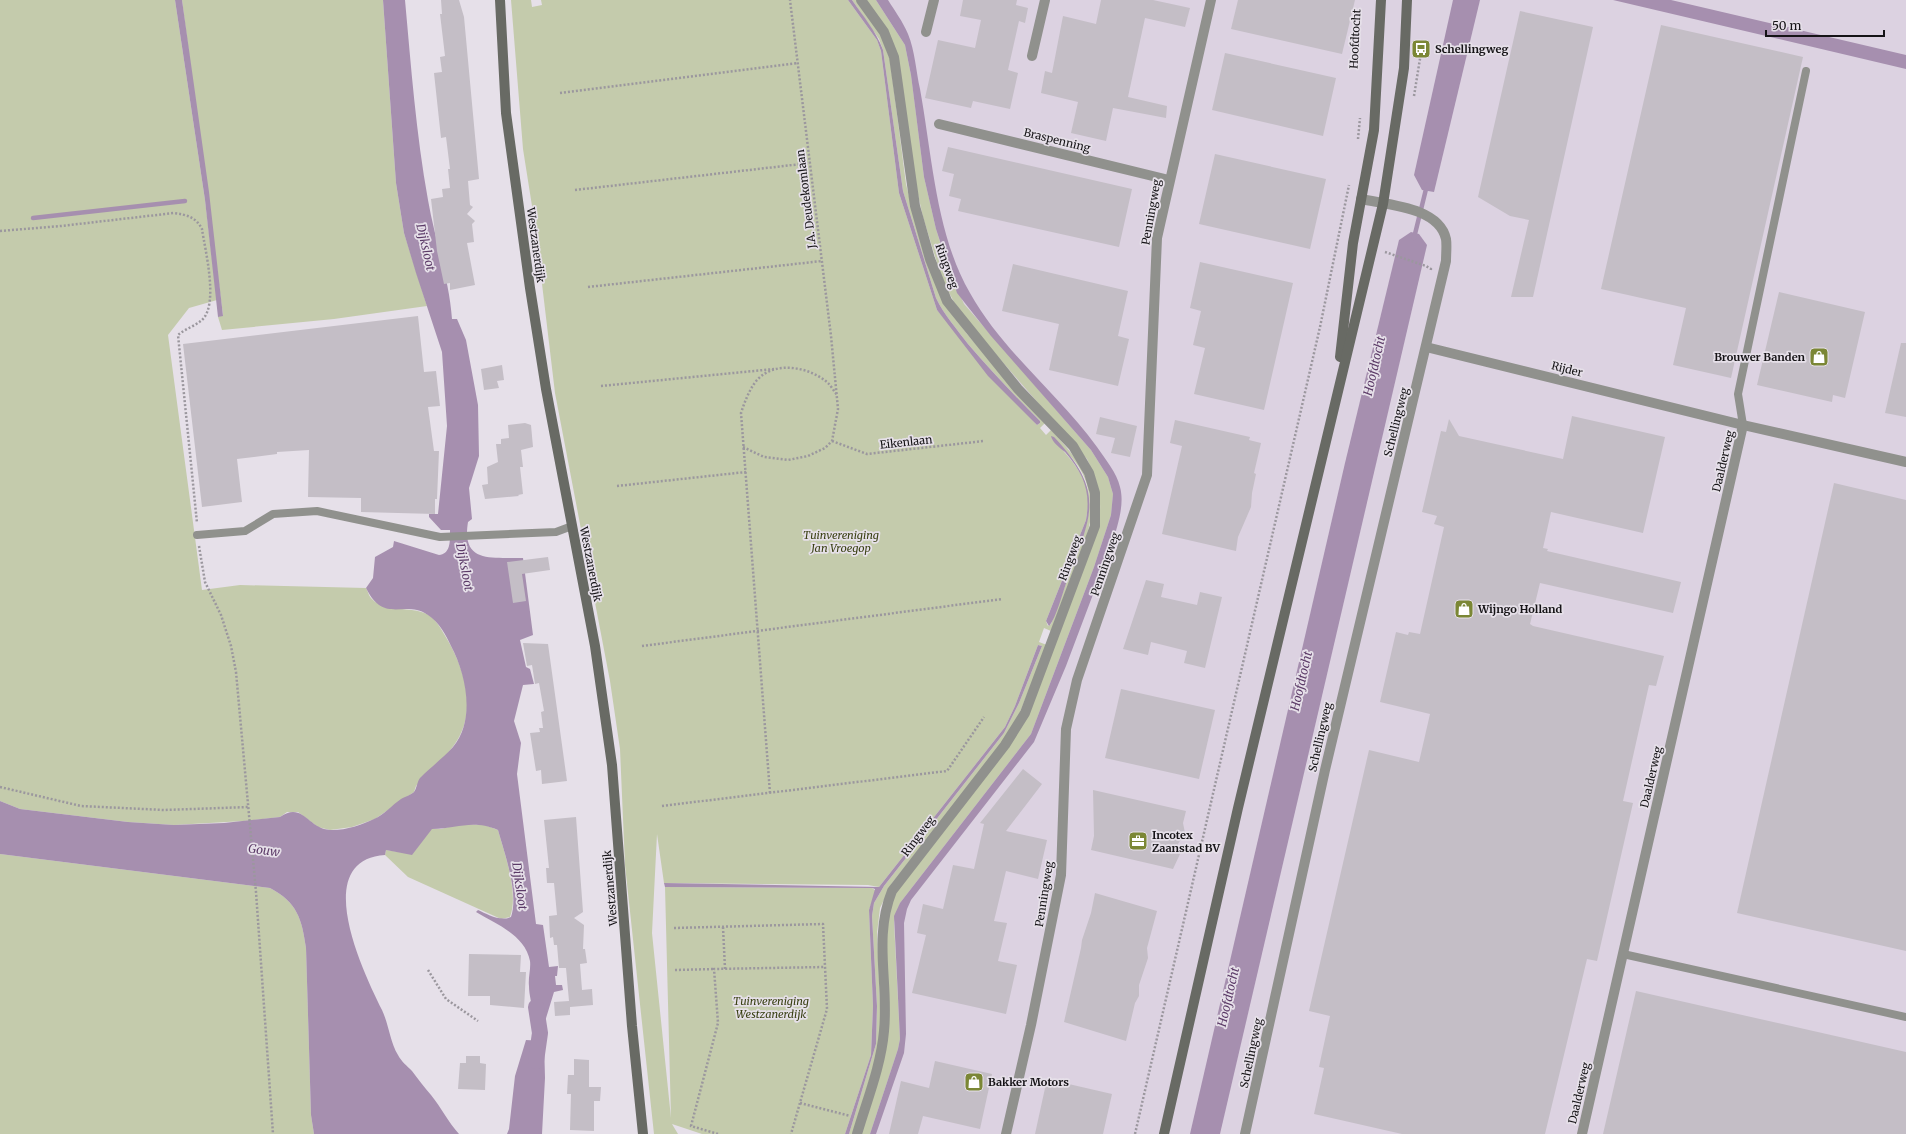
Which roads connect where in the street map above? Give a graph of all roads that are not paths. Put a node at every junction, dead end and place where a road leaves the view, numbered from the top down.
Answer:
1 (500, 0) edge
2 (861, 0) edge
3 (934, 0) edge
4 (1045, 0) edge
5 (1211, 0) edge
6 (1381, 0) edge
7 (1407, 0) edge
8 (926, 32) dead end
9 (1032, 56) dead end
10 (1806, 71) dead end
11 (939, 124) dead end
12 (1169, 180) junction
13 (1361, 199) junction
14 (1382, 204) junction
15 (1426, 347) junction
16 (1335, 398) junction
17 (1744, 425) junction
18 (1906, 462) edge
19 (572, 526) junction
20 (197, 535) dead end
21 (1623, 954) junction
22 (1906, 1017) edge
23 (643, 1134) edge
24 (856, 1134) edge
25 (1006, 1134) edge
26 (1164, 1134) edge
27 (1245, 1134) edge
28 (1582, 1134) edge

1 - 19 main road, Westzanerdijk
2 - 24 street, Ringweg
3 - 8 street
4 - 9 street
5 - 12 street, Penningweg
6 - 13 main road
7 - 14 main road
10 - 17 lane
11 - 12 street, Braspenning
12 - 25 street, Penningweg
13 - 14 street
13 - 16 main road
14 - 15 street
14 - 16 main road
15 - 17 street, Rijder
15 - 27 street, Schellingweg
16 - 26 main road
17 - 18 street, Rijder
17 - 21 street, Daalderweg
19 - 20 lane
19 - 23 main road, Westzanerdijk
21 - 22 lane
21 - 28 street, Daalderweg

